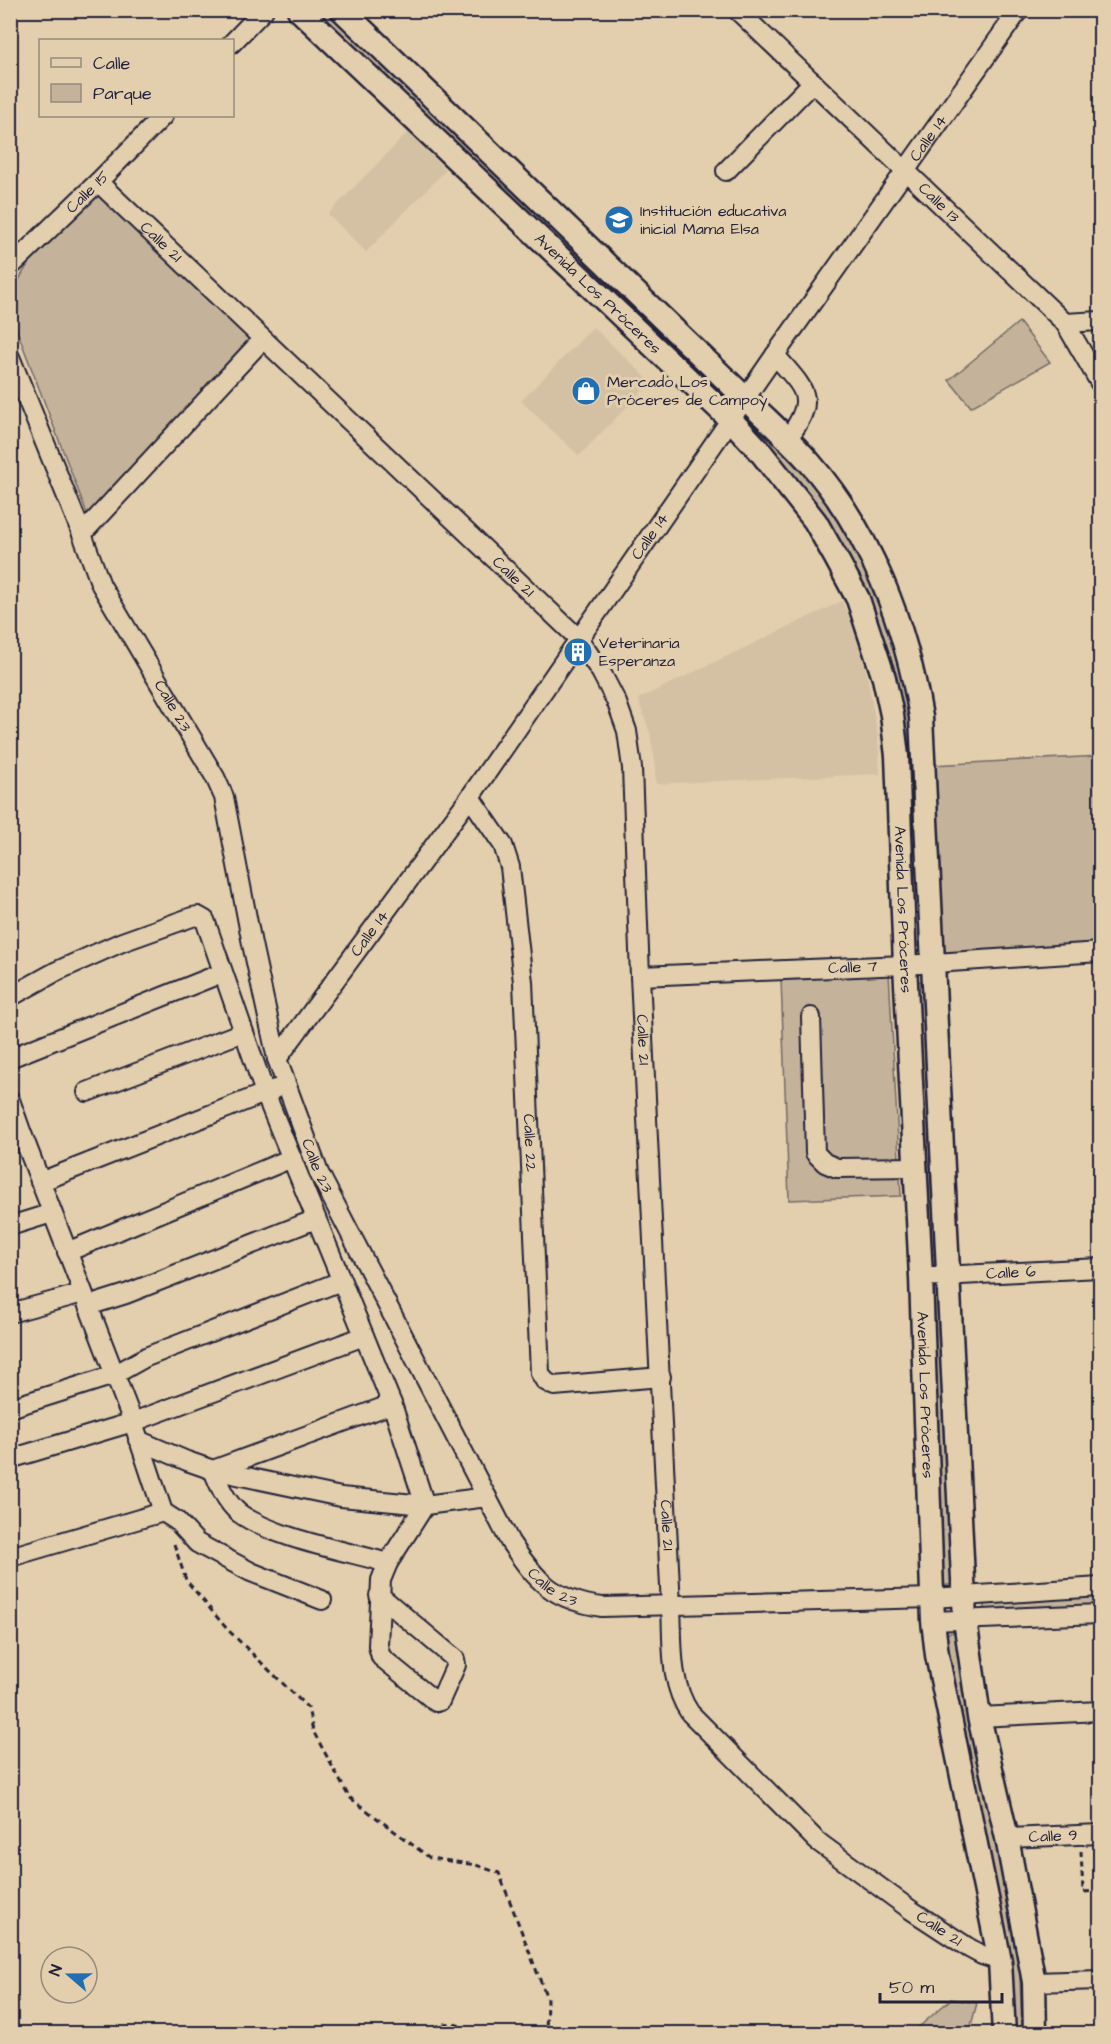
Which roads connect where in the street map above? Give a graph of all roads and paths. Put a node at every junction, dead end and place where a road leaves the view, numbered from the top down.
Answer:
1 (264, 10) edge
2 (299, 10) edge
3 (342, 10) edge
4 (737, 10) edge
5 (1020, 10) edge
6 (234, 41) edge
7 (813, 82) junction
8 (162, 117) edge
9 (905, 170) junction
10 (726, 171) dead end
11 (98, 182) junction
12 (10, 267) edge
13 (1101, 321) edge
14 (1065, 324) junction
15 (263, 339) junction
16 (775, 355) junction
17 (10, 357) edge
18 (1101, 383) edge
19 (745, 398) junction
20 (730, 419) junction
21 (787, 440) junction
22 (82, 534) junction
23 (578, 638) junction
24 (470, 797) junction
25 (1101, 952) edge
26 (933, 963) junction
27 (905, 965) junction
28 (222, 973) junction
29 (640, 976) junction
30 (10, 998) edge
31 (811, 1017) dead end
32 (243, 1032) junction
33 (10, 1058) edge
34 (277, 1059) junction
35 (285, 1085) junction
36 (87, 1092) dead end
37 (265, 1093) junction
38 (10, 1100) edge
39 (16, 1133) edge
40 (292, 1158) junction
41 (915, 1167) junction
42 (40, 1182) junction
43 (52, 1213) junction
44 (316, 1219) junction
45 (10, 1226) edge
46 (67, 1252) junction
47 (1101, 1268) edge
48 (949, 1276) junction
49 (921, 1277) junction
50 (341, 1281) junction
51 (85, 1299) junction
52 (10, 1313) edge
53 (364, 1336) junction
54 (114, 1375) junction
55 (661, 1377) junction
56 (392, 1404) junction
57 (10, 1408) edge
58 (133, 1422) junction
59 (138, 1440) junction
60 (10, 1459) edge
61 (213, 1470) junction
62 (487, 1497) junction
63 (425, 1505) junction
64 (163, 1512) junction
65 (10, 1557) edge
66 (388, 1563) junction
67 (1101, 1587) edge
68 (380, 1595) junction
69 (964, 1595) junction
70 (932, 1598) junction
71 (322, 1600) dead end
72 (671, 1607) junction
73 (1101, 1614) edge
74 (964, 1620) junction
75 (933, 1621) junction
76 (1101, 1711) edge
77 (979, 1717) junction
78 (1101, 1834) edge
79 (1080, 1835) junction
80 (1007, 1838) junction
81 (1101, 1891) edge
82 (1000, 1961) junction
83 (1101, 1980) edge
84 (1034, 1982) junction
85 (425, 2034) edge
86 (482, 2034) edge
87 (546, 2034) edge
88 (1004, 2034) edge
89 (1035, 2034) edge

1 - 6 street
2 - 20 main road, Avenida Los Próceres
3 - 19 main road, Avenida Los Próceres
4 - 7 street, Calle 13
5 - 9 street, Calle 14
7 - 9 street, Calle 13
7 - 10 street
8 - 11 street, Calle 15
9 - 14 street, Calle 13
9 - 16 street, Calle 14
11 - 12 street, Calle 15
11 - 15 street, Calle 21
13 - 14 street
14 - 18 street, Calle 13
15 - 22 street
15 - 23 street, Calle 21
16 - 19 street, Calle 14
16 - 21 street
17 - 22 street, Calle 23
19 - 20 street, Calle 14
19 - 21 main road, Avenida Los Próceres
20 - 23 street, Calle 14
20 - 27 main road, Avenida Los Próceres
21 - 26 main road, Avenida Los Próceres
22 - 34 street, Calle 23
23 - 24 street, Calle 14
23 - 29 street, Calle 21
24 - 34 street, Calle 14
24 - 55 street, Calle 22
25 - 26 street, Calle 7
26 - 27 street, Calle 7
26 - 48 main road, Avenida Los Próceres
27 - 29 street, Calle 7
27 - 41 main road, Avenida Los Próceres
28 - 30 street
28 - 32 street
28 - 33 street
29 - 55 street, Calle 21
31 - 41 street
32 - 36 street
32 - 37 street
34 - 35 street, Calle 23
35 - 37 street
35 - 62 street, Calle 23
37 - 40 street
37 - 42 street
38 - 39 street
39 - 42 street
40 - 44 street
40 - 46 street
41 - 49 main road, Avenida Los Próceres
42 - 43 street
43 - 45 street
43 - 46 street
44 - 50 street
44 - 51 street
46 - 51 street
47 - 48 street, Calle 6
48 - 49 street, Calle 6
48 - 69 main road, Avenida Los Próceres
49 - 70 main road, Avenida Los Próceres
50 - 53 street
50 - 54 street
51 - 52 street
51 - 54 street
53 - 56 street
53 - 58 street
54 - 57 street
54 - 58 street
55 - 72 street, Calle 21
56 - 61 street
56 - 63 street
58 - 59 street
58 - 60 street
59 - 61 street
59 - 64 street
61 - 63 street
61 - 66 street
62 - 63 street
62 - 72 street, Calle 23
63 - 66 street
64 - 65 street
64 - 71 street
64 - 87 path
66 - 68 street
67 - 69 street, Calle 23
68 - 68 street
69 - 70 street, Calle 23
69 - 74 main road, Avenida Los Próceres
70 - 72 street, Calle 23
70 - 75 main road, Avenida Los Próceres
72 - 82 street, Calle 21
73 - 74 street
74 - 75 street
74 - 77 main road, Avenida Los Próceres
75 - 82 main road, Avenida Los Próceres
76 - 77 street
77 - 80 main road, Avenida Los Próceres
78 - 79 street, Calle 9
79 - 80 street, Calle 9
79 - 81 path
80 - 84 main road, Avenida Los Próceres
82 - 88 main road, Avenida Los Próceres
83 - 84 street
84 - 89 main road, Avenida Los Próceres
85 - 86 path

